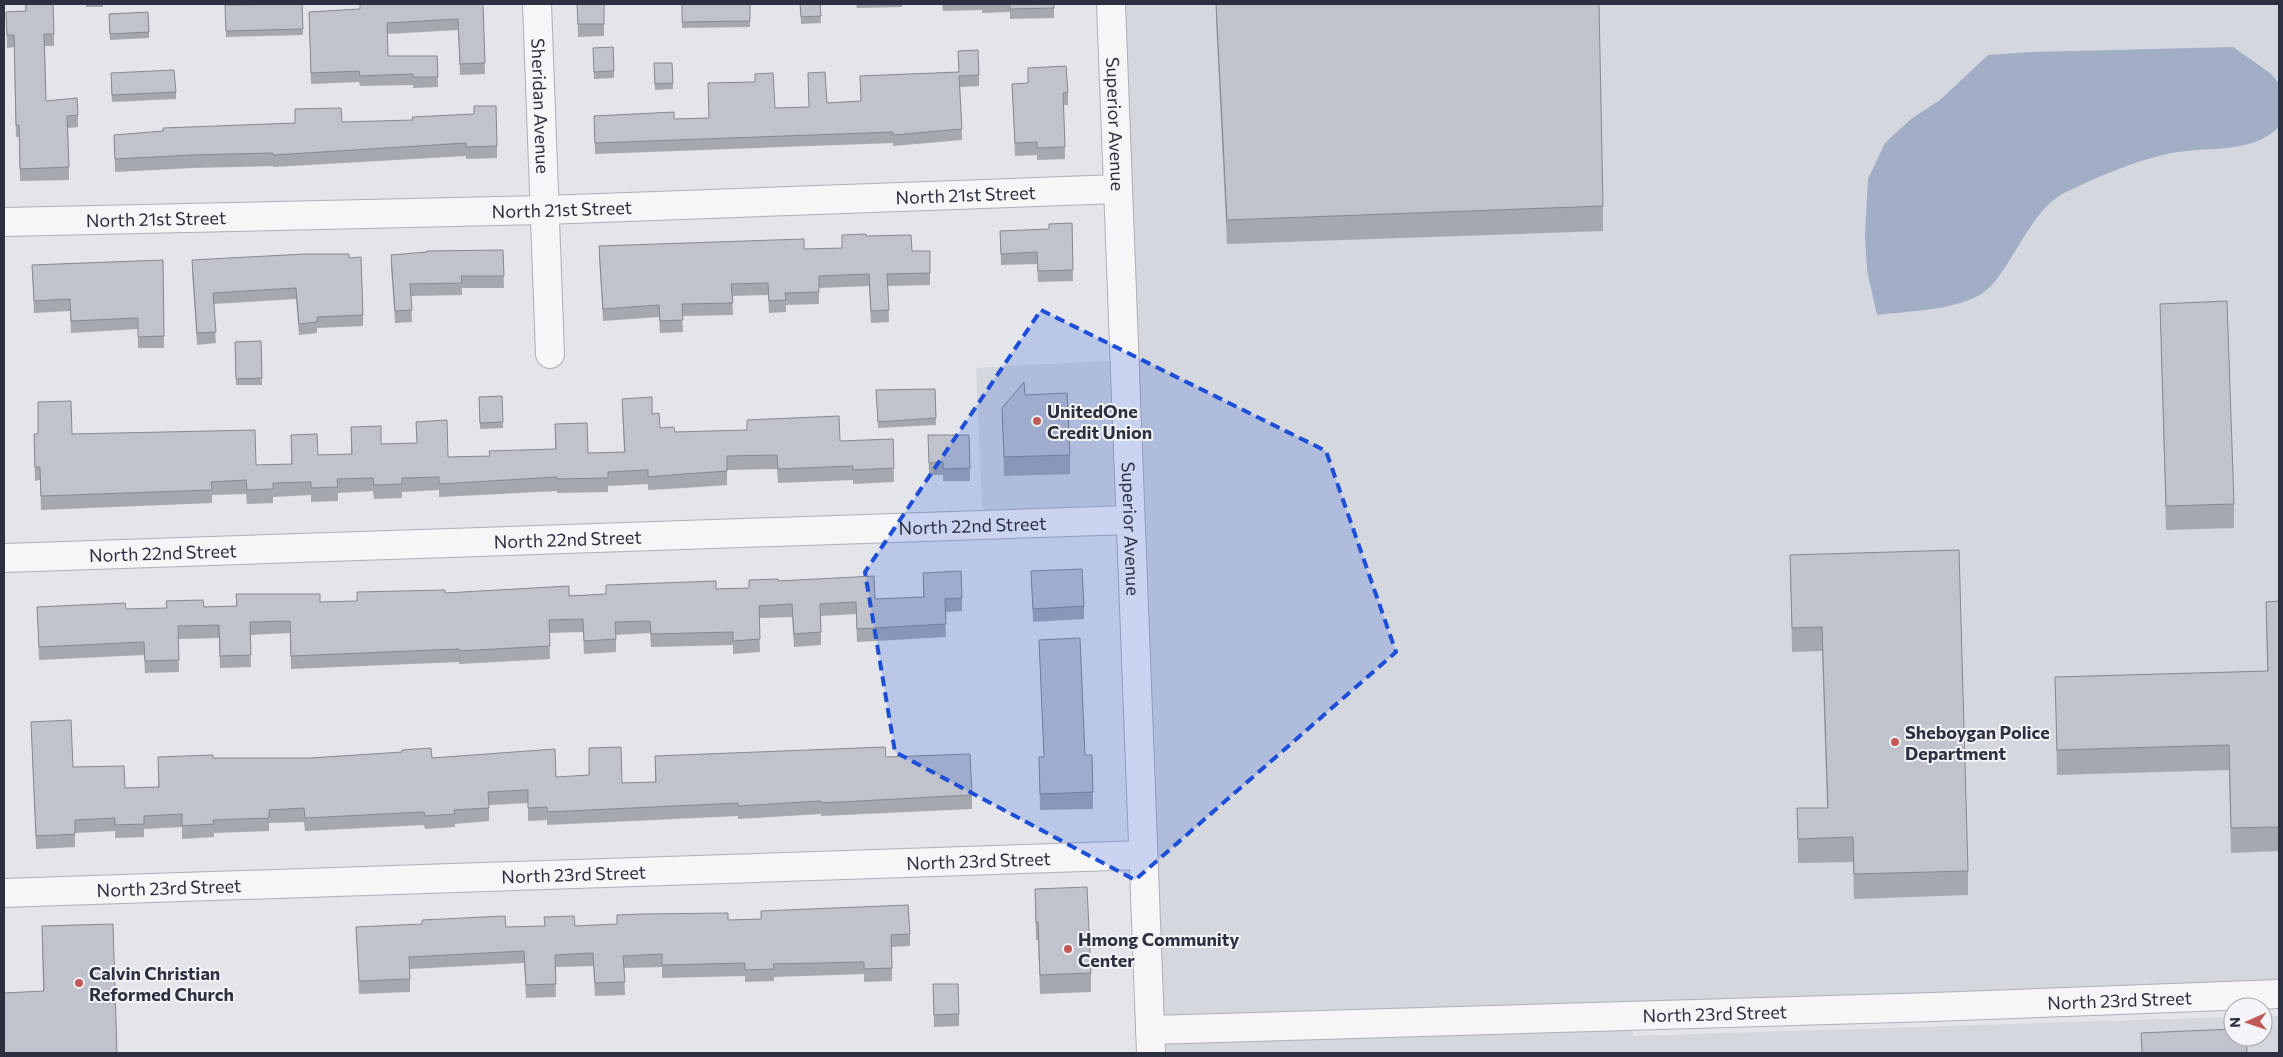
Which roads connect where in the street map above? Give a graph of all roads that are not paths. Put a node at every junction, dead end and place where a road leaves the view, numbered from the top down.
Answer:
1 (537, 4) edge
2 (1111, 4) edge
3 (1118, 189) junction
4 (545, 210) junction
5 (4, 222) edge
6 (550, 354) dead end
7 (1130, 520) junction
8 (4, 558) edge
9 (1142, 855) junction
10 (4, 893) edge
11 (2279, 994) edge
12 (1150, 1042) edge

1 - 4 street, Sheridan Avenue
2 - 3 street, Superior Avenue
3 - 4 street, North 21st Street
3 - 7 street, Superior Avenue
4 - 5 street, North 21st Street
4 - 6 street, Sheridan Avenue
7 - 8 street, North 22nd Street
7 - 9 street, Superior Avenue
9 - 10 street, North 23rd Street
9 - 12 street, Superior Avenue
11 - 12 street, North 23rd Street

